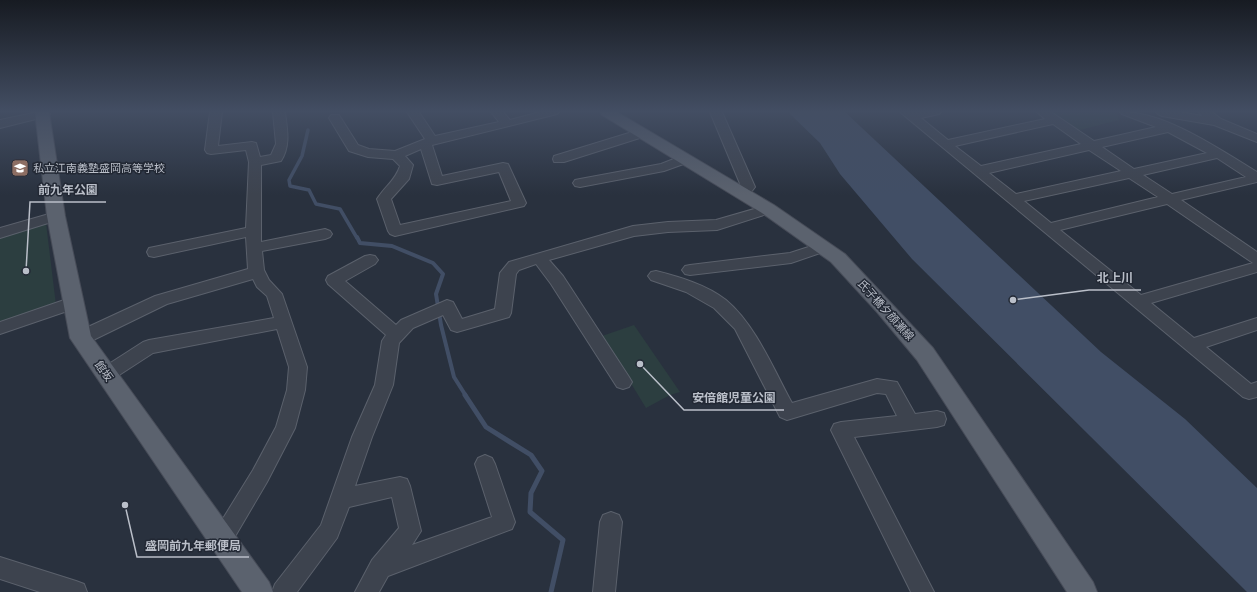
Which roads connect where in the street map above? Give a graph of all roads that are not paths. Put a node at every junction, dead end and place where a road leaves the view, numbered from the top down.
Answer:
1 (46, 140) edge
2 (212, 140) edge
3 (282, 140) edge
4 (348, 140) edge
5 (438, 140) edge
6 (621, 140) edge
7 (653, 140) edge
8 (728, 140) edge
9 (940, 140) edge
10 (965, 140) edge
11 (1084, 140) edge
12 (1116, 140) edge
13 (1193, 140) edge
14 (428, 142) junction
15 (945, 144) junction
16 (1092, 145) junction
17 (397, 154) junction
18 (1219, 154) junction
19 (559, 159) dead end
20 (684, 159) junction
21 (254, 162) junction
22 (978, 171) junction
23 (1131, 173) junction
24 (1257, 178) edge
25 (580, 183) dead end
26 (742, 193) junction
27 (1013, 199) junction
28 (1169, 199) junction
29 (768, 209) junction
30 (56, 216) junction
31 (1049, 228) junction
32 (253, 231) junction
33 (0, 233) edge
34 (325, 234) dead end
35 (824, 247) junction
36 (254, 248) junction
37 (154, 252) dead end
38 (539, 258) junction
39 (1257, 259) edge
40 (370, 260) dead end
41 (1257, 266) edge
42 (690, 270) dead end
43 (257, 272) junction
44 (656, 276) dead end
45 (1138, 301) junction
46 (74, 303) junction
47 (283, 322) junction
48 (1257, 324) edge
49 (0, 328) edge
50 (397, 335) junction
51 (81, 338) junction
52 (1192, 345) junction
53 (107, 374) junction
54 (623, 382) dead end
55 (1257, 389) edge
56 (937, 418) dead end
57 (910, 422) junction
58 (485, 464) dead end
59 (341, 499) junction
60 (611, 522) dead end
61 (222, 538) junction
62 (0, 568) edge
63 (380, 568) junction
64 (76, 592) edge
65 (259, 592) edge
66 (283, 592) edge
67 (366, 592) edge
68 (604, 592) edge
69 (923, 592) edge
70 (1083, 592) edge

1 - 30 main road, 館坂
2 - 21 street
3 - 21 street
4 - 17 street
5 - 14 street
6 - 19 street
7 - 20 main road, 氏子橋夕顔瀬線
8 - 26 street
9 - 15 street
10 - 15 street
11 - 16 street
12 - 16 street
13 - 18 street
14 - 17 street
14 - 17 street
15 - 22 street
16 - 22 street
16 - 23 street
18 - 23 street
18 - 24 street
20 - 25 street
20 - 26 main road, 氏子橋夕顔瀬線
21 - 32 street
22 - 27 street
23 - 27 street
23 - 28 street
24 - 28 street
26 - 29 main road, 氏子橋夕顔瀬線
27 - 31 street
28 - 31 street
28 - 39 street
29 - 35 main road, 氏子橋夕顔瀬線
29 - 38 street
30 - 33 street
30 - 46 main road, 館坂
31 - 45 street
32 - 36 street
32 - 37 street
34 - 36 street
35 - 42 street
35 - 70 main road, 氏子橋夕顔瀬線
36 - 43 street
38 - 50 street
38 - 54 street
40 - 50 street
41 - 45 street
43 - 47 street
43 - 51 street
44 - 57 street
45 - 52 street
46 - 49 street
46 - 51 main road, 館坂
47 - 53 street
47 - 61 street
48 - 52 street
50 - 59 street
51 - 53 main road, 館坂
52 - 55 street
53 - 61 main road, 館坂
56 - 57 street
57 - 69 street
58 - 63 street
59 - 63 street
59 - 66 street
60 - 68 street
61 - 65 main road, 館坂
62 - 64 street
63 - 67 street

